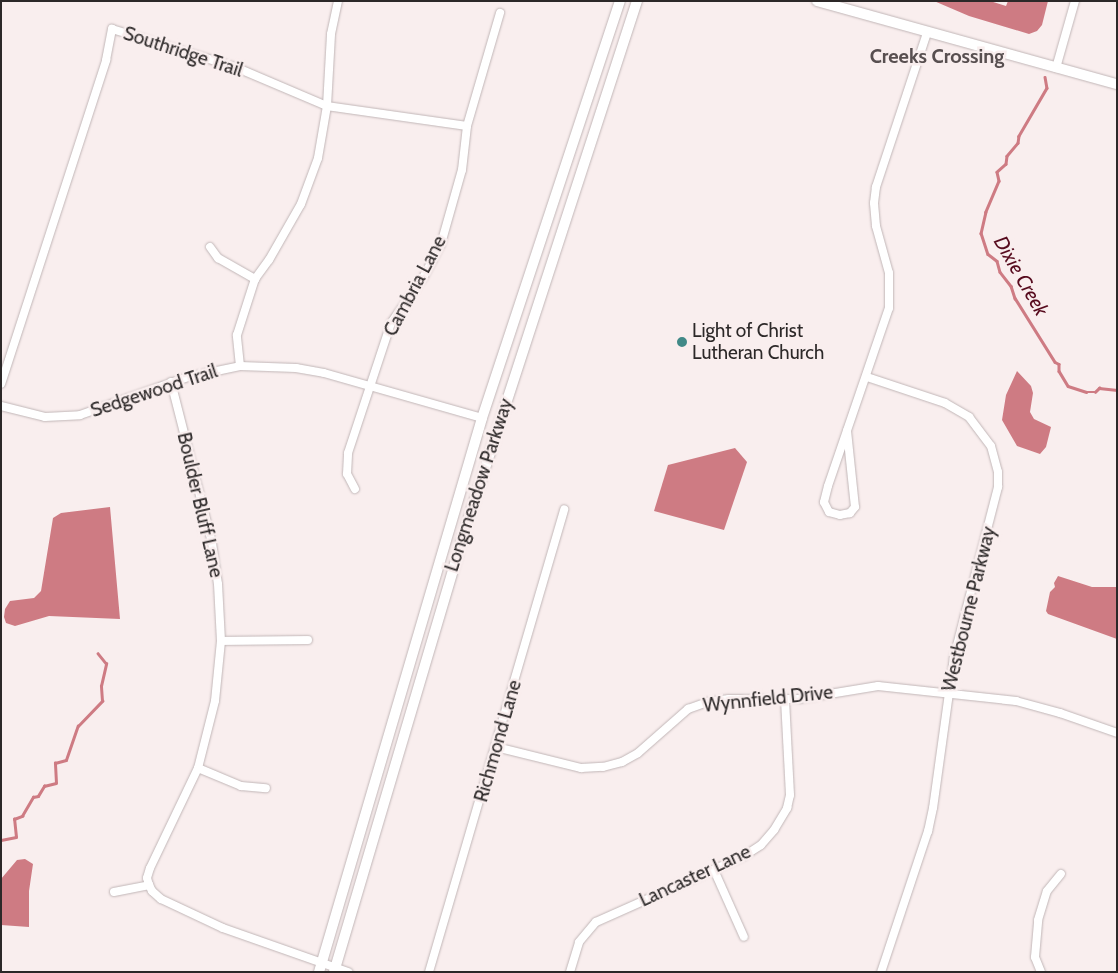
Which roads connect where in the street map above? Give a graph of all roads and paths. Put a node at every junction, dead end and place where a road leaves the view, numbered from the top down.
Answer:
1 (338, 1) edge
2 (620, 1) edge
3 (637, 1) edge
4 (817, 1) edge
5 (1075, 1) edge
6 (500, 13) dead end
7 (927, 32) junction
8 (1056, 68) junction
9 (1117, 84) edge
10 (327, 106) junction
11 (466, 126) junction
12 (210, 247) dead end
13 (255, 279) junction
14 (240, 366) junction
15 (867, 376) junction
16 (171, 382) junction
17 (1, 384) edge
18 (369, 385) junction
19 (1, 406) edge
20 (482, 418) junction
21 (847, 431) junction
22 (355, 489) dead end
23 (564, 509) dead end
24 (308, 640) dead end
25 (221, 641) junction
26 (948, 692) junction
27 (785, 700) junction
28 (1117, 733) edge
29 (496, 746) junction
30 (198, 768) junction
31 (266, 788) dead end
32 (714, 870) junction
33 (1061, 874) dead end
34 (149, 885) junction
35 (114, 892) dead end
36 (744, 937) dead end
37 (320, 967) edge
38 (335, 970) edge
39 (348, 972) edge
40 (429, 972) edge
41 (570, 972) edge
42 (881, 972) edge
43 (1041, 972) edge

1 - 10 street
2 - 20 street, Longmeadow Parkway
3 - 38 street, Longmeadow Parkway
4 - 7 street
5 - 8 street
6 - 11 street, Cambria Lane
7 - 8 street
7 - 15 street
8 - 9 street
10 - 11 street, Southridge Trail
10 - 13 street
10 - 17 street, Southridge Trail
11 - 18 street, Cambria Lane
12 - 13 street
13 - 14 street
14 - 16 street, Sedgewood Trail
14 - 18 street, Sedgewood Trail
15 - 21 street
15 - 26 street, Westbourne Parkway
16 - 19 street, Sedgewood Trail
16 - 25 street, Boulder Bluff Lane
18 - 20 street, Sedgewood Trail
18 - 22 street, Cambria Lane
20 - 37 street, Longmeadow Parkway
21 - 21 street
23 - 29 street, Richmond Lane
24 - 25 street
25 - 30 street, Boulder Bluff Lane
26 - 27 street, Wynnfield Drive
26 - 28 street, Wynnfield Drive
26 - 42 street, Westbourne Parkway
27 - 29 street, Wynnfield Drive
27 - 32 street, Lancaster Lane
29 - 40 street, Richmond Lane
30 - 31 street
30 - 34 street, Boulder Bluff Lane
32 - 36 street
32 - 41 street, Lancaster Lane
33 - 43 street
34 - 35 street
34 - 37 street
37 - 38 street
38 - 39 street

